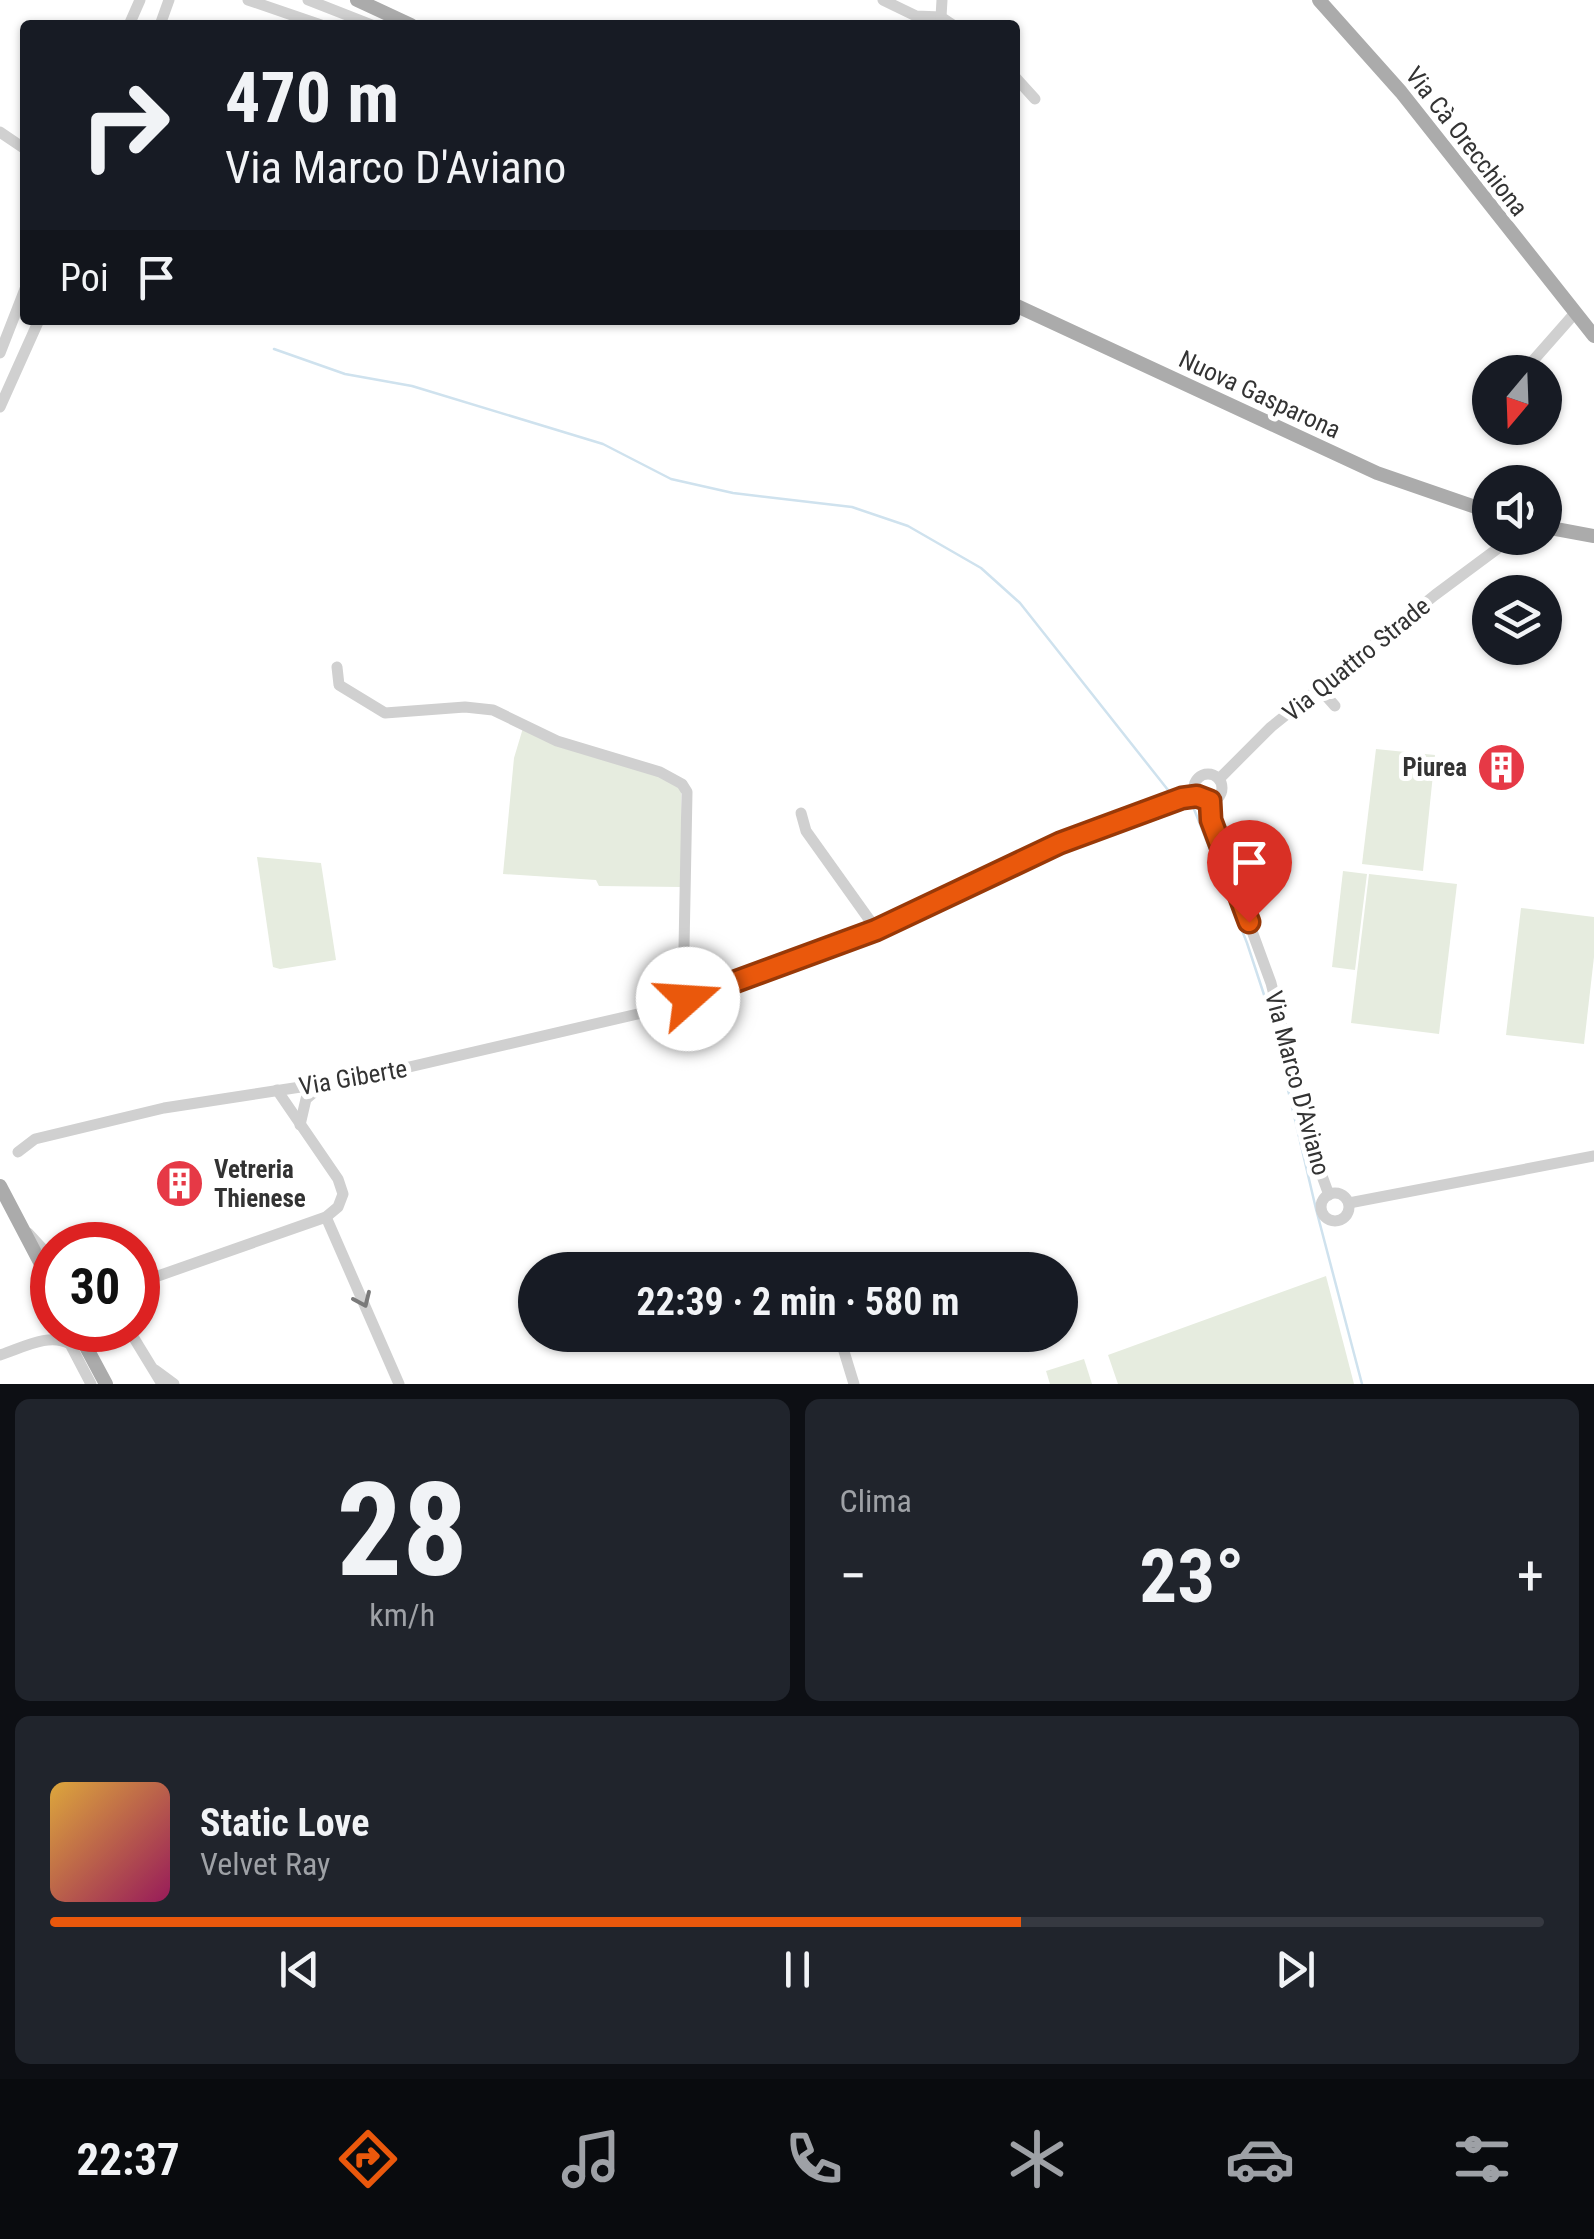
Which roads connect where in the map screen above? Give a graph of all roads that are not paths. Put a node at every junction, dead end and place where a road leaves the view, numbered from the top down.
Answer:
1 (248, 0) edge
2 (308, 0) edge
3 (357, 0) edge
4 (883, 0) edge
5 (942, 0) edge
6 (1318, 0) edge
7 (941, 17) junction
8 (306, 20) edge
9 (359, 20) edge
10 (400, 20) edge
11 (946, 20) edge
12 (1020, 82) edge
13 (1035, 99) dead end
14 (20, 299) edge
15 (1020, 307) edge
16 (1575, 313) junction
17 (37, 325) edge
18 (5, 327) edge
19 (1594, 336) edge
20 (0, 353) edge
21 (1538, 355) edge
22 (0, 407) edge
23 (1472, 506) edge
24 (1562, 530) edge
25 (1594, 536) edge
26 (1486, 555) edge
27 (337, 667) dead end
28 (1320, 688) junction
29 (1335, 706) dead end
30 (1219, 779) junction
31 (1197, 796) junction
32 (1210, 801) junction
33 (800, 812) dead end
34 (876, 930) junction
35 (688, 999) junction
36 (324, 1084) junction
37 (293, 1088) junction
38 (277, 1090) junction
39 (288, 1106) junction
40 (303, 1106) junction
41 (300, 1125) junction
42 (18, 1152) dead end
43 (1594, 1156) edge
44 (0, 1186) edge
45 (1329, 1195) junction
46 (1349, 1203) junction
47 (326, 1217) junction
48 (19, 1224) junction
49 (30, 1236) edge
50 (30, 1244) edge
51 (160, 1275) edge
52 (88, 1352) edge
53 (142, 1352) edge
54 (844, 1352) edge
55 (0, 1354) edge
56 (151, 1368) junction
57 (91, 1384) edge
58 (106, 1384) edge
59 (162, 1384) edge
60 (174, 1384) edge
61 (399, 1384) edge
62 (854, 1384) edge

1 - 8 street
2 - 9 street
3 - 10 main road
4 - 7 street
5 - 7 street
6 - 16 main road, Via Cà Orecchiona
7 - 11 street
12 - 13 street
14 - 18 street
15 - 23 main road, Nuova Gasparona
16 - 19 main road, Via Cà Orecchiona
16 - 21 street
17 - 22 street
18 - 20 street
24 - 25 main road
26 - 28 street, Via Quattro Strade
27 - 35 street
28 - 29 street
28 - 30 street, Via Quattro Strade
30 - 31 street
30 - 32 street
31 - 32 street
31 - 34 street, Via Giberte
32 - 45 street, Via Marco D'Aviano
33 - 34 street
34 - 35 street, Via Giberte
35 - 36 street, Via Giberte
36 - 37 street, Via Giberte
36 - 40 street
37 - 38 street, Via Giberte
37 - 39 street
37 - 40 street
38 - 39 street
38 - 42 street, Via Giberte
39 - 41 street
40 - 41 street
41 - 47 street
43 - 46 street
44 - 48 main road
45 - 46 street
45 - 46 street
47 - 51 street
47 -> 61 street
48 - 49 street
48 - 50 main road
52 - 58 main road
53 - 56 street
54 - 62 street
55 - 57 street
56 - 59 street
56 - 60 street

